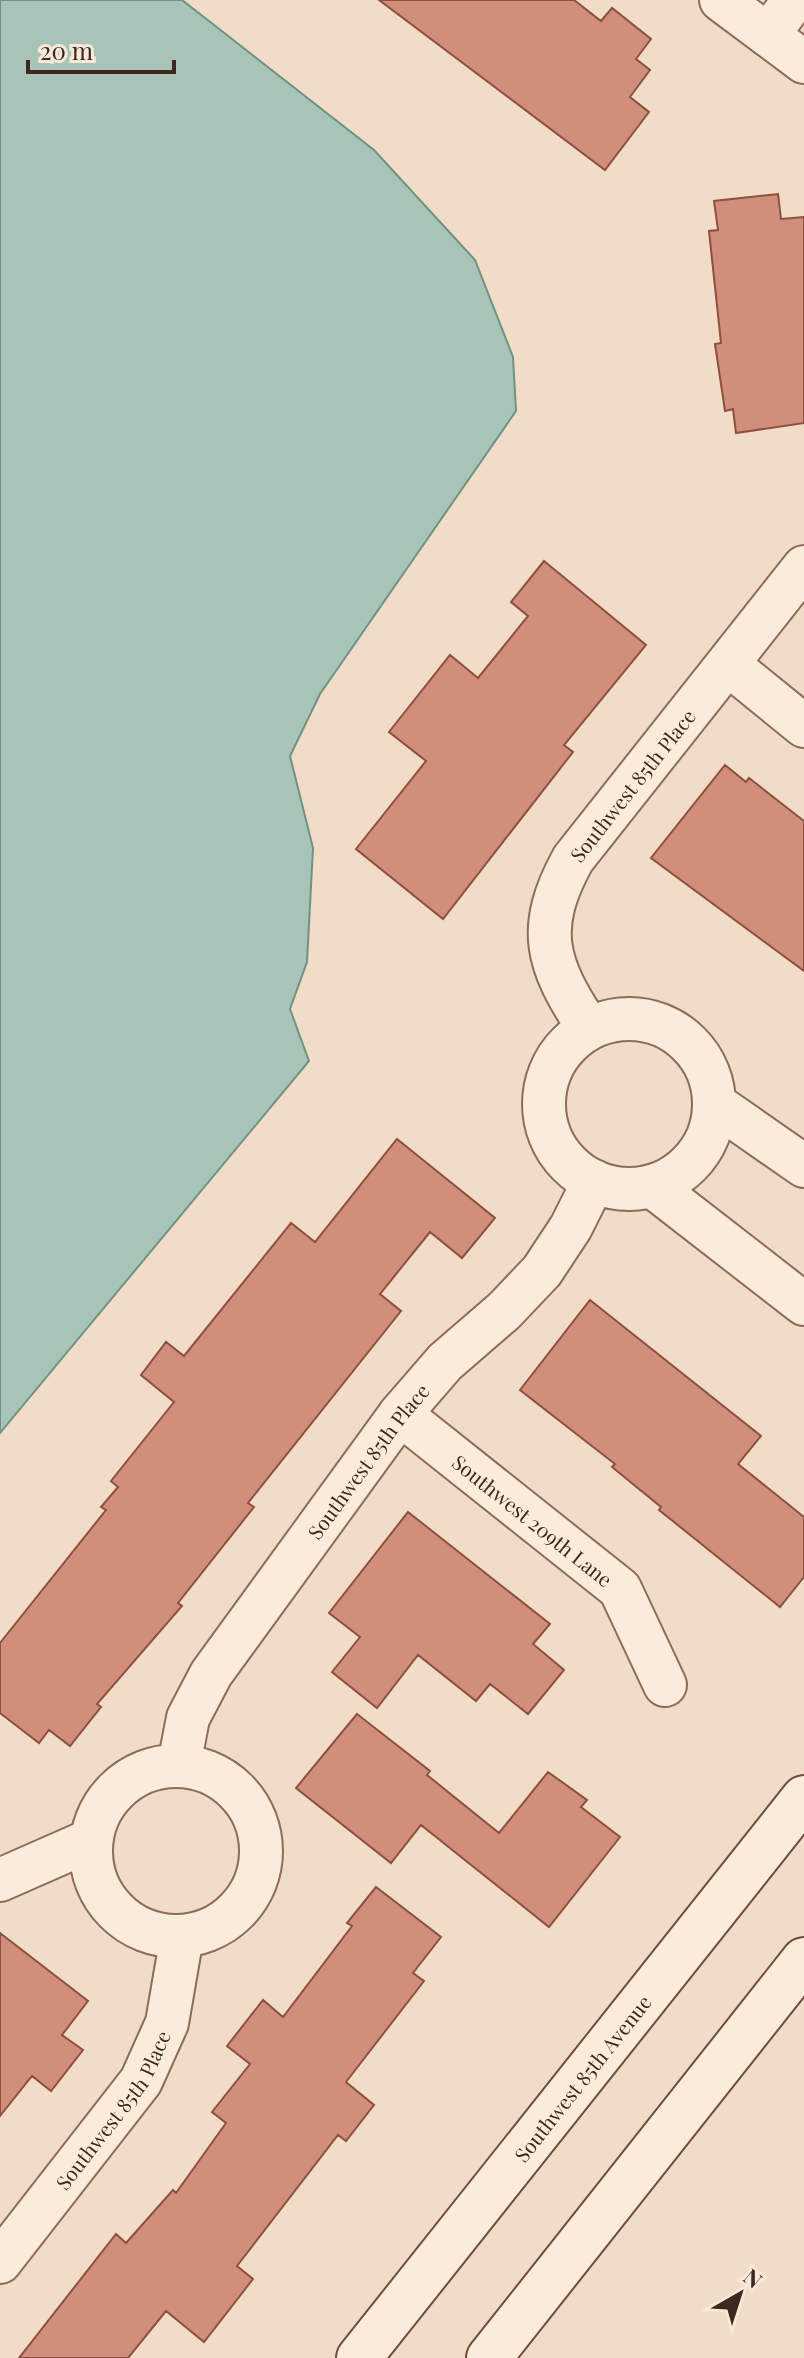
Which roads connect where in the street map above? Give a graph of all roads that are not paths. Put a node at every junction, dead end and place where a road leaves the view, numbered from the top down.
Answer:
1 (721, 0) edge
2 (794, 0) edge
3 (768, 35) junction
4 (804, 62) edge
5 (804, 567) edge
6 (729, 665) junction
7 (804, 726) edge
8 (588, 1027) junction
9 (715, 1104) junction
10 (804, 1166) edge
11 (594, 1181) junction
12 (652, 1186) junction
13 (804, 1304) edge
14 (400, 1414) junction
15 (665, 1685) dead end
16 (179, 1765) junction
17 (804, 1798) edge
18 (91, 1840) junction
19 (0, 1880) edge
20 (182, 1936) junction
21 (804, 1960) edge
22 (0, 2262) edge
23 (359, 2358) edge
24 (489, 2358) edge

1 - 3 street
2 - 3 street
3 - 4 street
5 - 6 street, Southwest 85th Place
6 - 7 street
6 - 8 street, Southwest 85th Place
8 - 9 street
8 - 11 street
9 - 10 street
9 - 12 street
11 - 12 street
11 - 14 street, Southwest 85th Place
12 - 13 street
14 - 15 street, Southwest 209th Lane
14 - 16 street, Southwest 85th Place
16 - 18 street
16 - 20 street
17 - 23 street, Southwest 85th Avenue
18 - 19 street
18 - 20 street
20 - 22 street, Southwest 85th Place
21 - 24 street

